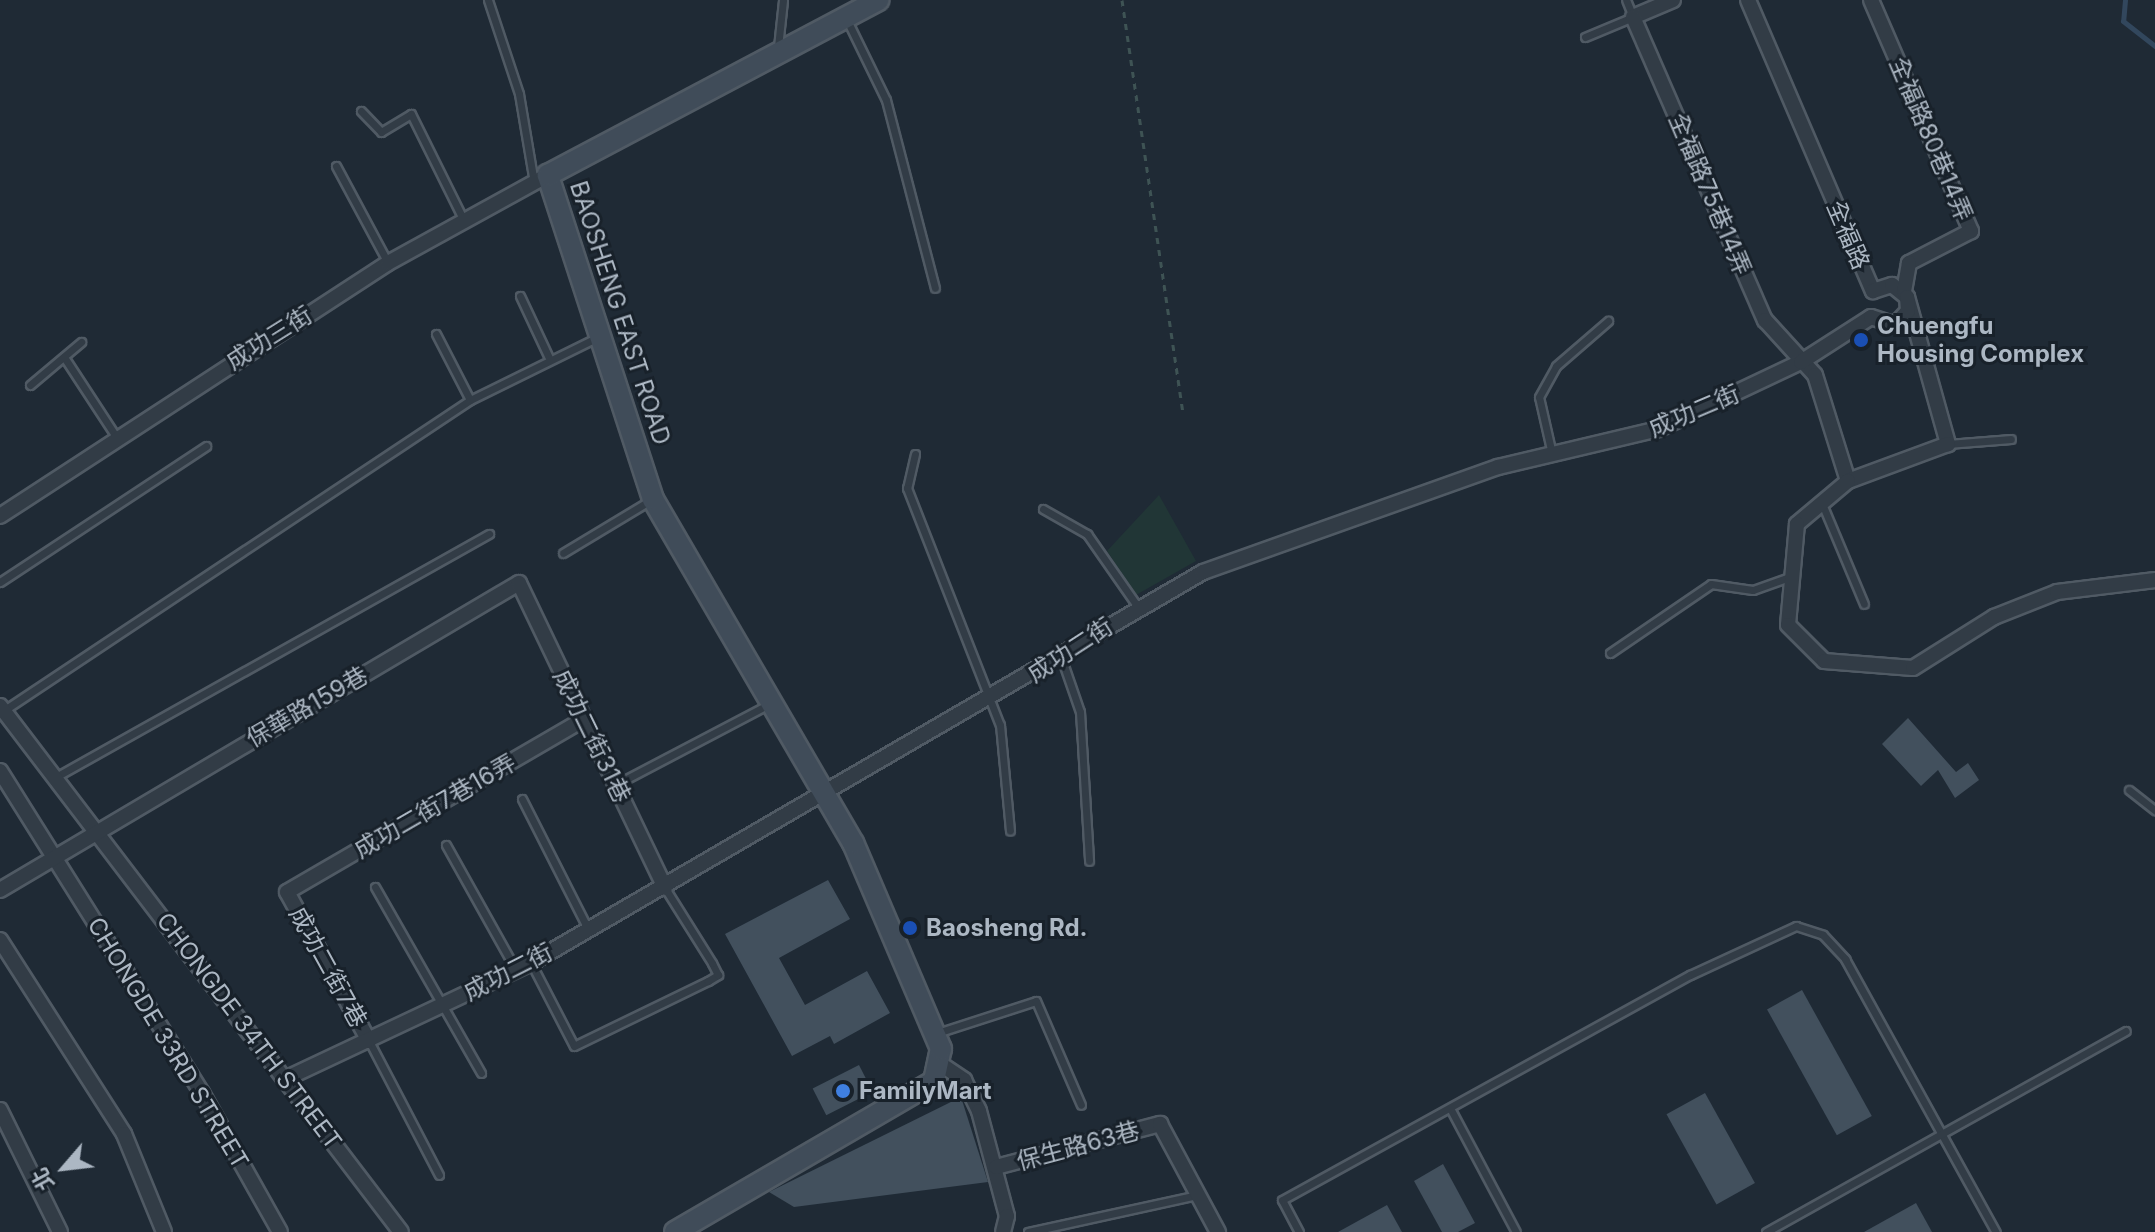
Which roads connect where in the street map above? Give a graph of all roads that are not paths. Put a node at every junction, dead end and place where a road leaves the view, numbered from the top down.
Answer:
1 (488, 0) edge
2 (878, 0) edge
3 (1626, 0) edge
4 (1673, 0) edge
5 (1748, 0) edge
6 (1871, 0) edge
7 (782, 1) edge
8 (845, 16) junction
9 (1633, 17) junction
10 (1585, 37) dead end
11 (778, 50) junction
12 (361, 111) dead end
13 (336, 166) dead end
14 (541, 179) junction
15 (464, 221) junction
16 (388, 263) junction
17 (935, 288) dead end
18 (1873, 291) junction
19 (1905, 294) junction
20 (520, 296) dead end
21 (1871, 317) junction
22 (1608, 321) dead end
23 (436, 334) dead end
24 (600, 336) junction
25 (81, 342) dead end
26 (64, 357) junction
27 (549, 358) junction
28 (1801, 362) junction
29 (30, 385) dead end
30 (470, 400) junction
31 (115, 435) junction
32 (2011, 439) dead end
33 (1948, 444) junction
34 (206, 446) dead end
35 (915, 454) dead end
36 (1552, 454) junction
37 (1848, 481) junction
38 (653, 499) junction
39 (1823, 506) junction
40 (1043, 509) dead end
41 (0, 516) edge
42 (489, 534) dead end
43 (563, 553) dead end
44 (1797, 574) junction
45 (2155, 580) edge
46 (0, 582) edge
47 (519, 583) joint
48 (1864, 604) dead end
49 (1138, 607) junction
50 (1610, 653) dead end
51 (1061, 657) junction
52 (990, 698) junction
53 (771, 703) junction
54 (2, 708) edge
55 (584, 719) junction
56 (0, 771) edge
57 (54, 778) junction
58 (615, 785) junction
59 (2129, 790) dead end
60 (825, 791) junction
61 (522, 799) dead end
62 (2155, 810) edge
63 (95, 831) junction
64 (1010, 831) dead end
65 (446, 845) dead end
66 (54, 856) junction
67 (1089, 861) dead end
68 (375, 887) dead end
69 (665, 888) junction
70 (0, 890) edge
71 (287, 892) joint
72 (588, 929) junction
73 (0, 940) edge
74 (531, 963) junction
75 (516, 970) junction
76 (445, 1004) junction
77 (2126, 1031) dead end
78 (935, 1034) junction
79 (369, 1041) junction
80 (942, 1065) junction
81 (481, 1073) dead end
82 (287, 1078) junction
83 (1081, 1105) dead end
84 (1450, 1108) junction
85 (0, 1110) edge
86 (1943, 1136) junction
87 (996, 1167) junction
88 (439, 1175) dead end
89 (1198, 1195) junction
90 (60, 1232) edge
91 (164, 1232) edge
92 (280, 1232) edge
93 (401, 1232) edge
94 (675, 1232) edge
95 (1003, 1232) edge
96 (1028, 1232) edge
97 (1218, 1232) edge
98 (1299, 1232) edge
99 (1516, 1232) edge
100 (1766, 1232) edge
101 (1996, 1232) edge

1 - 14 lane
2 - 8 street, BAOSHENG EAST ROAD
3 - 9 lane
4 - 9 street
5 - 18 street, 全福路
6 - 19 street, 全福路80巷14弄
7 - 11 lane
8 - 11 street, BAOSHENG EAST ROAD
8 - 17 lane
9 - 10 lane
9 - 28 street, 全福路75巷14弄
11 - 14 street, BAOSHENG EAST ROAD
12 - 15 lane
13 - 16 lane
14 - 15 street, 成功三街
14 - 24 street, BAOSHENG EAST ROAD
15 - 16 street, 成功三街
16 - 31 street, 成功三街
18 - 19 street, 全福路
18 - 21 street
19 - 21 street
19 - 33 street
20 - 27 lane
21 - 28 street, 成功二街
22 - 36 lane
23 - 30 lane
24 - 27 lane
24 - 38 street, BAOSHENG EAST ROAD
25 - 26 lane
26 - 29 lane
26 - 31 lane
27 - 30 lane
28 - 36 street, 成功二街
28 - 37 street, 全福路75巷14弄
30 - 54 lane
31 - 41 street, 成功三街
32 - 33 lane
33 - 37 street
34 - 46 lane
35 - 52 lane
36 - 49 street, 成功二街
37 - 39 street
38 - 43 lane
38 - 53 street, BAOSHENG EAST ROAD
39 - 44 street
39 - 48 lane
40 - 49 lane
42 - 57 lane
44 - 45 street
44 - 50 lane
47 - 55 street, 成功二街31巷
47 - 63 street, 保華路159巷
49 - 51 street, 成功二街
51 - 52 street, 成功二街
51 - 67 lane
52 - 60 street, 成功二街
52 - 64 lane
53 - 58 lane
53 - 60 street, BAOSHENG EAST ROAD
54 - 57 street, CHONGDE 34TH STREET
55 - 58 street, 成功二街31巷
55 - 71 street, 成功二街7巷16弄
56 - 66 street, CHONGDE 33RD STREET
57 - 63 street, CHONGDE 34TH STREET
58 - 69 street, 成功二街31巷
59 - 62 lane
60 - 69 street, 成功二街
60 - 78 street, BAOSHENG EAST ROAD
61 - 72 lane
63 - 66 street, 保華路159巷
63 - 82 street, CHONGDE 34TH STREET
65 - 75 lane
66 - 70 street, 保華路159巷
66 - 92 street, CHONGDE 33RD STREET
68 - 76 lane
69 - 72 street, 成功二街
69 - 74 lane
71 - 79 street, 成功二街7巷
72 - 74 street, 成功二街
73 - 91 street
74 - 75 street, 成功二街
75 - 76 street, 成功二街
76 - 79 street, 成功二街
76 - 81 lane
77 - 86 lane
78 - 80 street, BAOSHENG EAST ROAD
78 - 83 lane
79 - 82 street, 成功二街
79 - 88 lane
80 - 87 street
80 - 94 street
82 - 93 street, CHONGDE 34TH STREET
84 - 86 lane
84 - 98 lane
84 - 99 lane
85 - 90 street
86 - 100 lane
86 - 101 lane
87 - 89 street, 保生路63巷
87 - 95 street
89 - 96 lane
89 - 97 street

